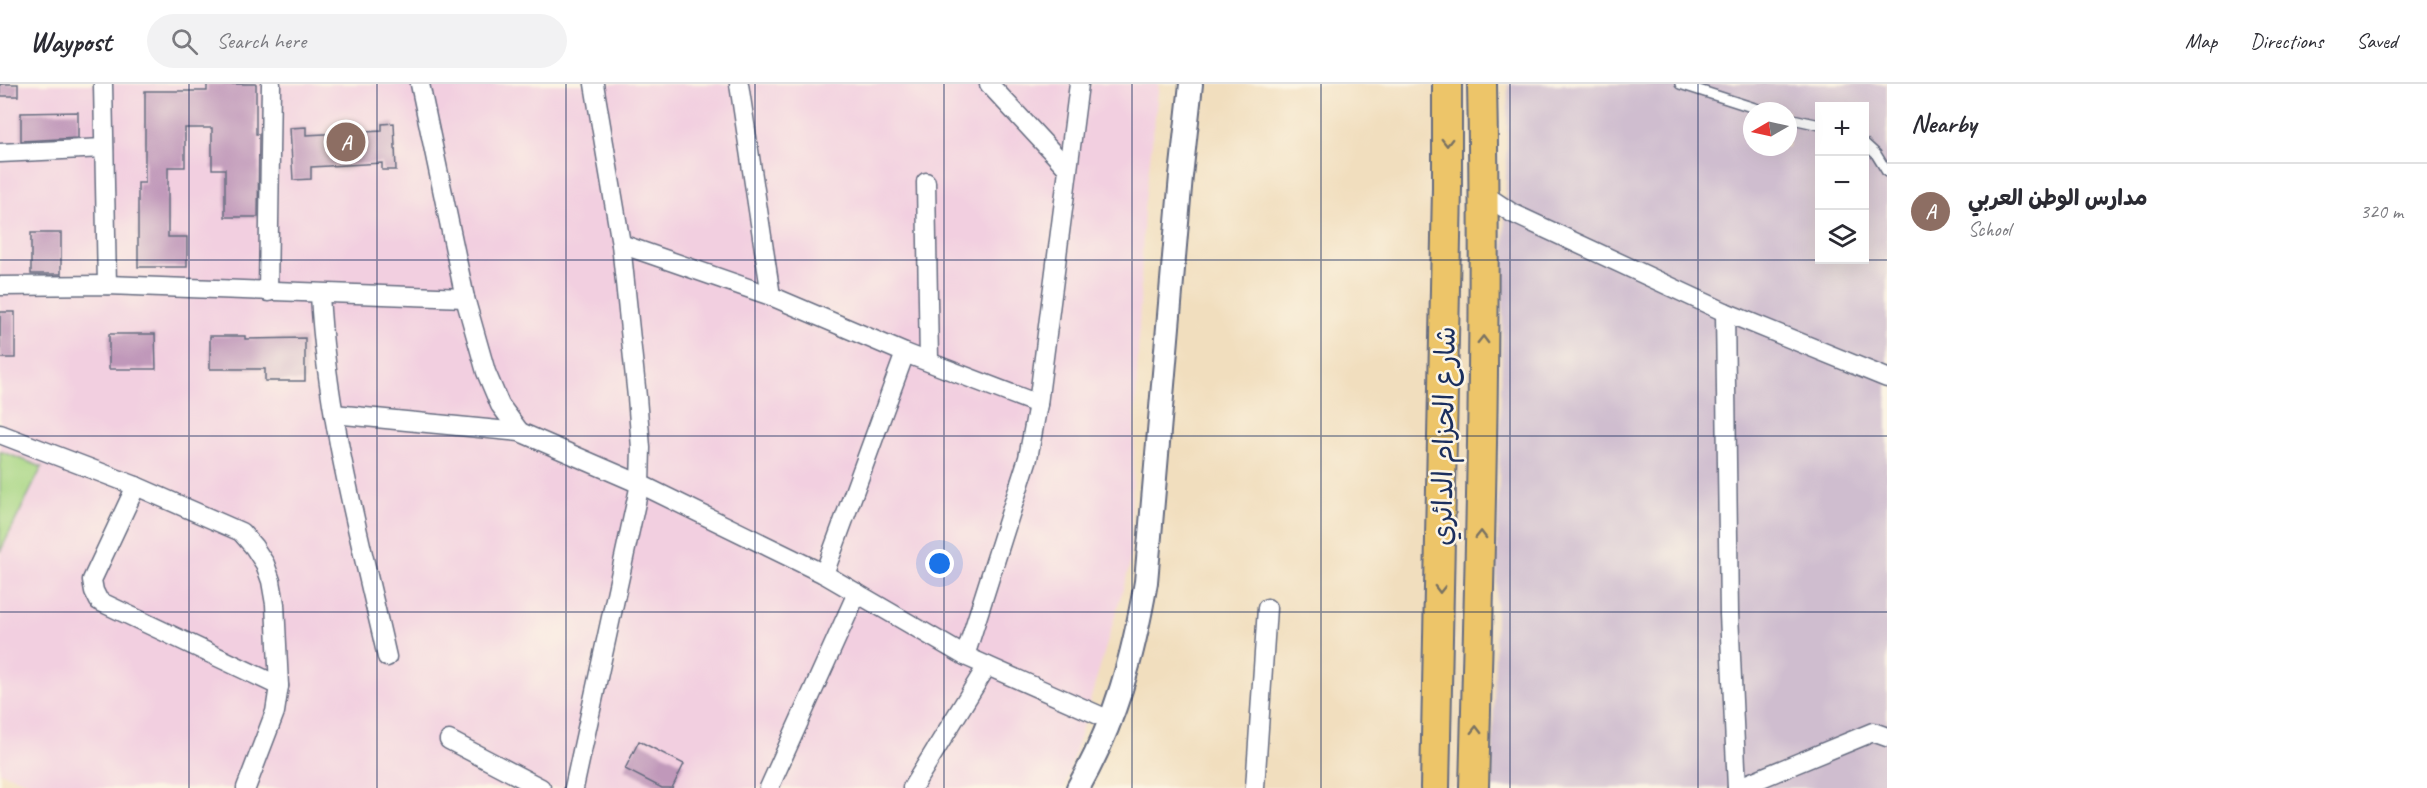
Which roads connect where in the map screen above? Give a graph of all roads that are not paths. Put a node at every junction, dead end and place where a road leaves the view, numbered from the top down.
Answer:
1 (103, 84) edge
2 (271, 84) edge
3 (420, 84) edge
4 (594, 84) edge
5 (739, 84) edge
6 (989, 84) edge
7 (1079, 84) edge
8 (1191, 84) edge
9 (1447, 84) edge
10 (1482, 84) edge
11 (1680, 84) edge
12 (1743, 104) edge
13 (1797, 120) edge
14 (1815, 125) edge
15 (104, 148) junction
16 (1869, 148) edge
17 (0, 153) edge
18 (1067, 168) junction
19 (1887, 172) edge
20 (926, 182) dead end
21 (1485, 195) junction
22 (621, 243) junction
23 (107, 285) junction
24 (0, 286) edge
25 (268, 292) junction
26 (320, 294) junction
27 (771, 296) junction
28 (465, 297) junction
29 (1725, 312) junction
30 (905, 353) junction
31 (929, 361) junction
32 (1887, 378) edge
33 (1038, 404) junction
34 (334, 414) junction
35 (520, 432) junction
36 (0, 434) edge
37 (639, 484) junction
38 (136, 486) junction
39 (824, 574) junction
40 (857, 593) junction
41 (1267, 608) dead end
42 (965, 656) junction
43 (387, 657) dead end
44 (987, 666) junction
45 (279, 686) junction
46 (1112, 721) junction
47 (1887, 737) edge
48 (448, 740) dead end
49 (246, 788) edge
50 (541, 788) edge
51 (574, 788) edge
52 (769, 788) edge
53 (912, 788) edge
54 (1078, 788) edge
55 (1255, 788) edge
56 (1435, 788) edge
57 (1474, 788) edge
58 (1737, 788) edge

1 - 15 street
2 - 25 street
3 - 28 street
4 - 22 street
5 - 27 street
6 - 18 street
7 - 18 street
8 - 46 street
9 -> 56 highway, شارع الحزام الدائري
10 - 21 highway, شارع الحزام الدائري
11 - 12 lane
13 - 14 lane
15 - 17 street
15 - 23 street
16 - 19 lane
18 - 33 street
20 - 31 street
21 - 29 street
57 -> 21 highway, شارع الحزام الدائري
22 - 27 street
22 - 37 street
23 - 24 street
23 - 25 street
25 - 26 street
26 - 28 street
26 - 34 street
27 - 30 street
28 - 35 street
29 - 32 street
29 - 58 street
30 - 31 street
30 - 39 street
31 - 33 street
33 - 42 street
34 - 35 street
34 - 43 street
35 - 37 street
36 - 38 street
37 - 39 street
37 - 51 street
38 - 45 street
38 - 45 street
39 - 40 street
40 - 42 street
40 - 52 street
41 - 55 street
42 - 44 street
44 - 46 street
44 - 53 street
45 - 49 street
46 - 54 street
47 - 58 street
48 - 50 street

